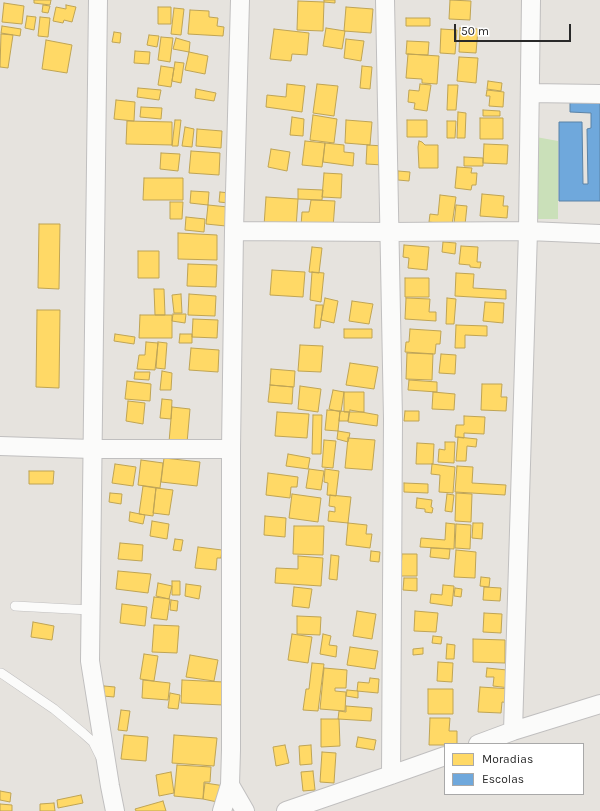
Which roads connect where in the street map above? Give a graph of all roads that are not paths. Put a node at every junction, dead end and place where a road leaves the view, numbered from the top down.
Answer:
1 (98, 0) edge
2 (240, 0) edge
3 (385, 0) edge
4 (531, 0) edge
5 (530, 93) junction
6 (600, 94) edge
7 (234, 230) junction
8 (528, 231) junction
9 (389, 232) junction
10 (600, 234) edge
11 (0, 446) edge
12 (92, 449) junction
13 (231, 449) junction
14 (15, 606) dead end
15 (90, 610) junction
16 (1, 673) edge
17 (600, 704) edge
18 (513, 731) junction
19 (481, 743) edge
20 (444, 756) edge
21 (391, 775) junction
22 (230, 785) junction
23 (110, 786) junction
24 (115, 811) edge
25 (222, 811) edge
26 (245, 811) edge
27 (286, 811) edge

1 - 12 street
2 - 7 street
3 - 9 street
4 - 5 street
5 - 6 street
5 - 8 street
7 - 9 street
7 - 13 street
8 - 9 street
8 - 10 street
8 - 18 street
9 - 21 street
11 - 12 street
12 - 13 street
12 - 15 street
13 - 22 street
14 - 15 lane
15 - 23 street
16 - 23 lane
17 - 18 street
18 - 19 street
20 - 21 street
21 - 27 street
22 - 25 street
22 - 26 street
23 - 24 street

